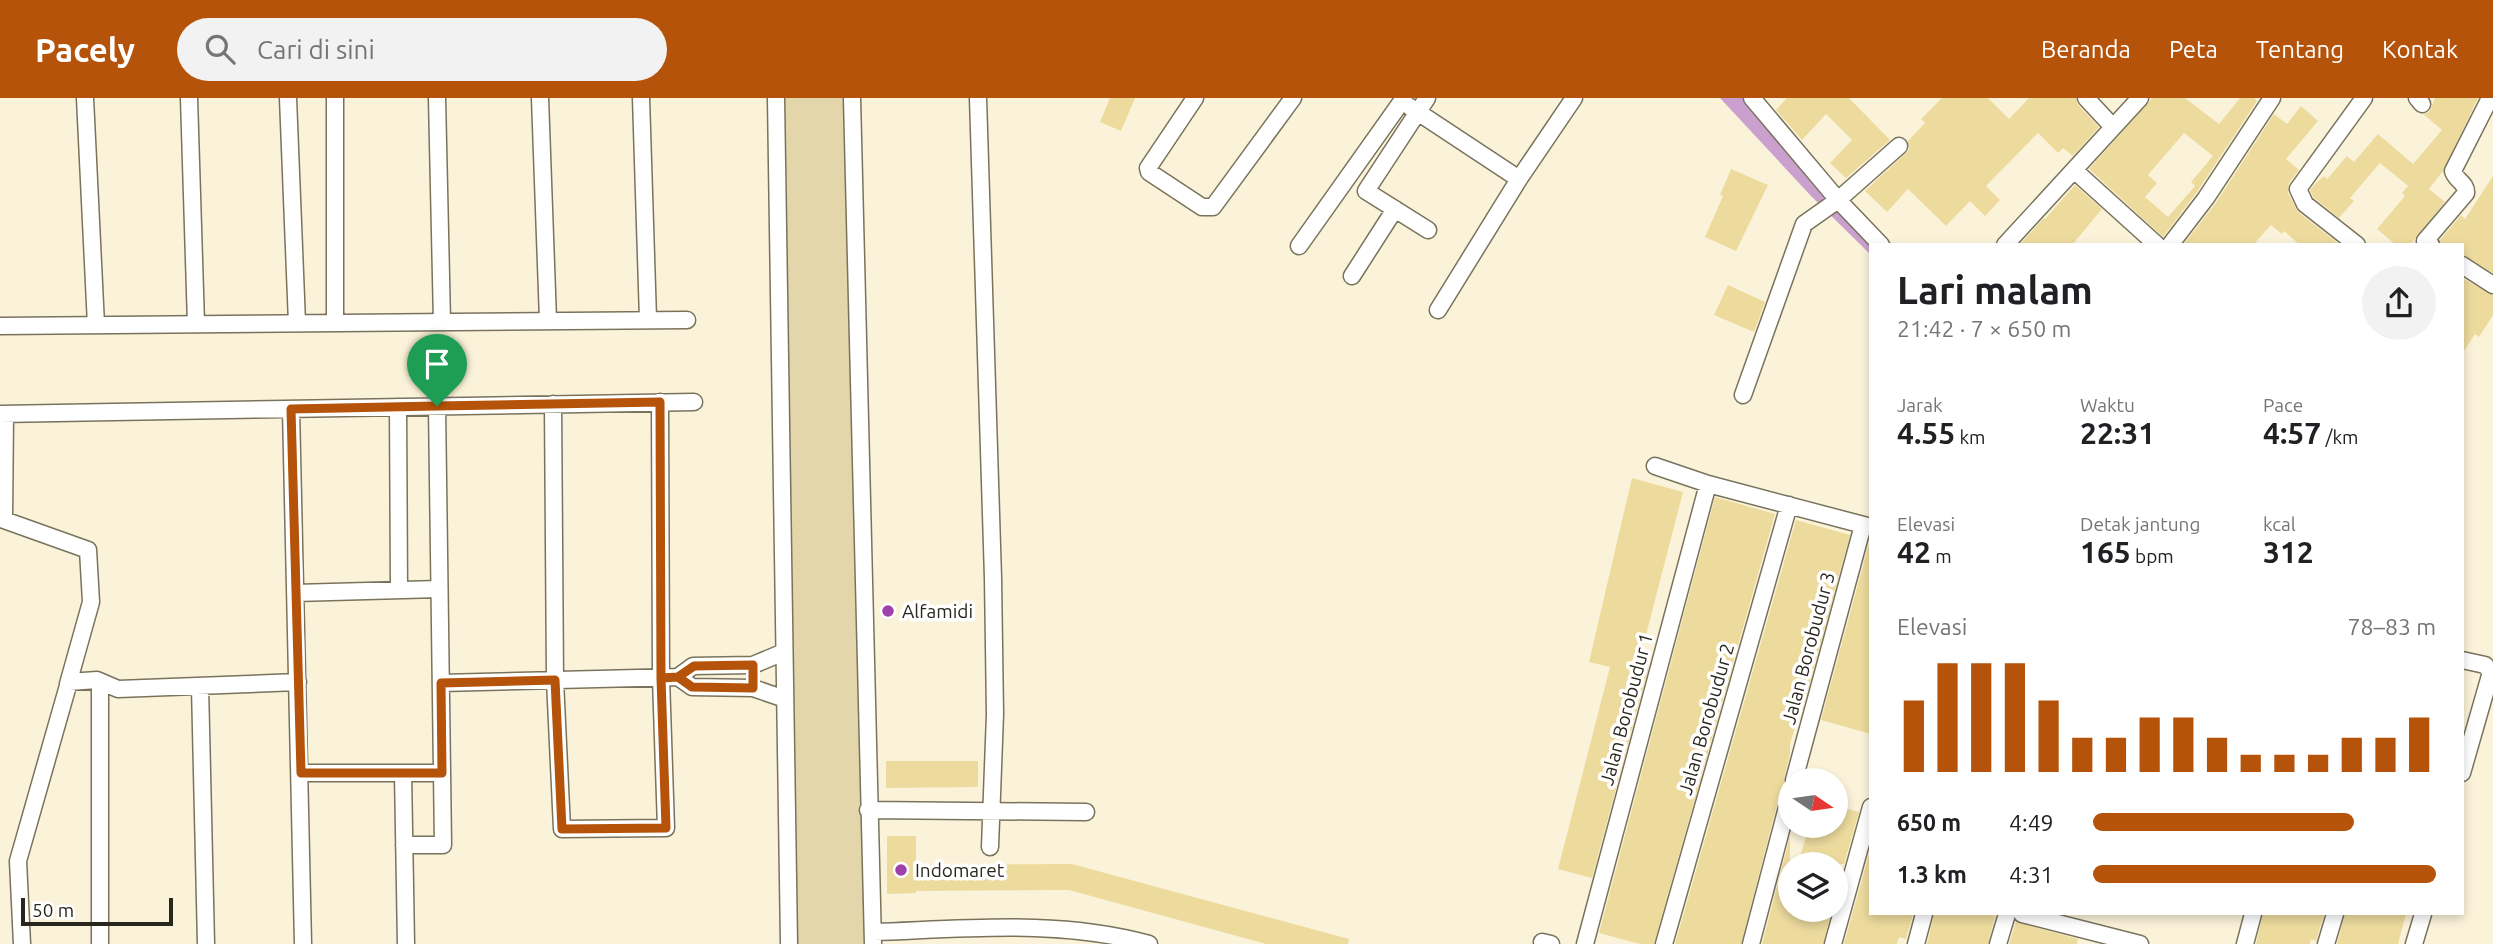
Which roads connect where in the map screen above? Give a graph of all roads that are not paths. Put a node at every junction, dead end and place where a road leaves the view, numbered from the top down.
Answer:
1 (85, 98) edge
2 (189, 98) edge
3 (288, 98) edge
4 (335, 98) edge
5 (437, 98) edge
6 (540, 98) edge
7 (641, 98) edge
8 (776, 98) edge
9 (852, 98) edge
10 (978, 98) edge
11 (1195, 98) edge
12 (1293, 98) edge
13 (1427, 98) edge
14 (1574, 98) edge
15 (1752, 98) edge
16 (2086, 98) edge
17 (2140, 98) edge
18 (2272, 98) edge
19 (2364, 98) edge
20 (2490, 98) edge
21 (1401, 99) edge
22 (1418, 112) junction
23 (2113, 127) junction
24 (1899, 146) dead end
25 (2074, 170) junction
26 (1519, 179) junction
27 (1838, 200) junction
28 (1395, 209) junction
29 (1427, 230) dead end
30 (1879, 243) edge
31 (2007, 243) edge
32 (2155, 243) edge
33 (2171, 243) edge
34 (2354, 243) edge
35 (2427, 243) edge
36 (1298, 246) dead end
37 (2464, 266) edge
38 (1352, 276) dead end
39 (2493, 285) edge
40 (1438, 310) dead end
41 (648, 319) junction
42 (548, 320) junction
43 (687, 320) dead end
44 (442, 322) junction
45 (297, 323) junction
46 (335, 323) junction
47 (196, 324) junction
48 (96, 325) junction
49 (0, 326) edge
50 (1743, 395) dead end
51 (660, 402) junction
52 (694, 402) dead end
53 (553, 404) junction
54 (437, 406) junction
55 (398, 407) junction
56 (291, 409) junction
57 (2, 414) edge
58 (1655, 466) dead end
59 (1709, 484) junction
60 (1788, 505) junction
61 (3, 520) edge
62 (1867, 526) edge
63 (439, 589) junction
64 (399, 590) junction
65 (295, 593) junction
66 (785, 652) junction
67 (2464, 660) edge
68 (753, 665) junction
69 (669, 678) junction
70 (555, 680) junction
71 (100, 681) junction
72 (298, 682) junction
73 (441, 683) junction
74 (68, 684) junction
75 (200, 686) junction
76 (753, 688) junction
77 (785, 699) junction
78 (2464, 766) edge
79 (1797, 768) edge
80 (301, 773) junction
81 (403, 773) junction
82 (442, 773) junction
83 (868, 810) junction
84 (992, 811) junction
85 (1086, 812) dead end
86 (1869, 814) edge
87 (1779, 838) edge
88 (404, 845) junction
89 (990, 847) dead end
90 (1924, 915) edge
91 (2007, 915) edge
92 (2025, 915) edge
93 (2253, 915) edge
94 (2334, 915) edge
95 (2423, 915) edge
96 (2084, 937) edge
97 (873, 938) edge
98 (22, 944) edge
99 (100, 944) edge
100 (206, 944) edge
101 (303, 944) edge
102 (406, 944) edge
103 (789, 944) edge
104 (1149, 944) edge
105 (1585, 944) edge
106 (1664, 944) edge
107 (1751, 944) edge
108 (1833, 944) edge
109 (1916, 944) edge
110 (1998, 944) edge
111 (2140, 944) edge
112 (2245, 944) edge
113 (2326, 944) edge
114 (2414, 944) edge

1 - 48 street
2 - 47 street
3 - 45 street
4 - 46 street
5 - 44 street
6 - 42 street
7 - 41 street
8 - 66 street
9 - 83 street
10 - 84 street
11 - 12 street
13 - 22 street
14 - 26 street
15 - 27 street
16 - 23 street
17 - 23 street
18 - 33 street
19 - 34 street
20 - 35 street
21 - 22 street
21 - 36 street
22 - 26 street
22 - 28 street
23 - 25 street
24 - 27 street
25 - 31 street
25 - 32 street
26 - 40 street
27 - 30 street
27 - 50 street
28 - 29 street
28 - 38 street
37 - 39 street
41 - 42 street
41 - 43 street
42 - 44 street
44 - 46 street
45 - 46 street
45 - 47 street
47 - 48 street
48 - 49 street
51 - 52 street
51 - 53 street
51 - 69 street
53 - 54 street
53 - 70 street
54 - 55 street
54 - 63 street
55 - 56 street
55 - 64 street
56 - 57 street
56 - 65 street
57 - 61 street
58 - 59 street
59 - 60 street
59 - 105 street, Jalan Borobudur 1
60 - 62 street
60 - 106 street, Jalan Borobudur 2
61 - 74 street
62 - 79 street, Jalan Borobudur 3
63 - 64 street
63 - 73 street
64 - 65 street
65 - 72 street
66 - 68 street
66 - 77 street
67 - 78 street
68 - 69 street
68 - 76 street
69 - 70 street
69 - 70 street
69 - 76 street
70 - 73 street
71 - 74 street
71 - 75 street
71 - 99 street
72 - 75 street
72 - 80 street
73 - 82 street
74 - 98 street
75 - 100 street
76 - 77 street
77 - 103 street
80 - 81 street
80 - 101 street
81 - 82 street
81 - 88 street
82 - 88 street
83 - 84 street
83 - 97 street
84 - 85 street
84 - 89 street
86 - 108 street
87 - 107 street
88 - 102 street
90 - 109 street
91 - 110 street
92 - 96 street
93 - 112 street
94 - 113 street
95 - 114 street
96 - 111 street
97 - 104 street

